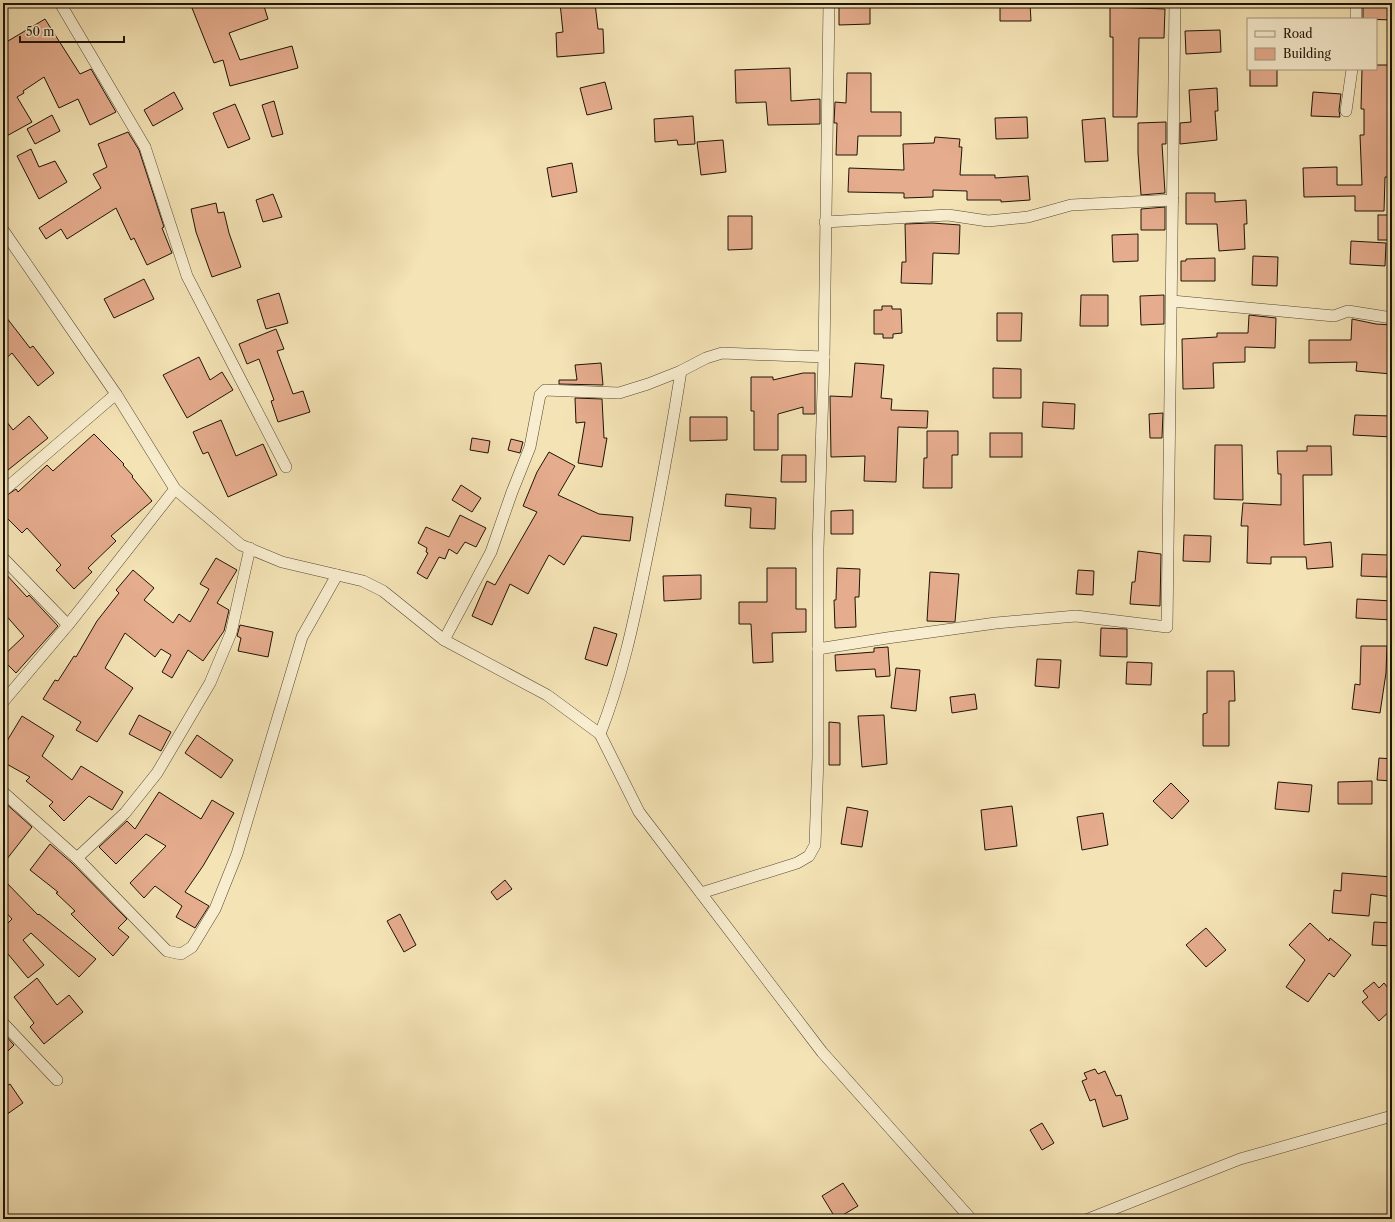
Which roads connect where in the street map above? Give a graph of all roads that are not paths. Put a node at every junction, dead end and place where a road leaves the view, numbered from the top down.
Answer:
1 (60, 3) edge
2 (829, 3) edge
3 (1175, 3) edge
4 (1356, 3) edge
5 (1356, 18) edge
6 (1352, 70) edge
7 (1346, 111) dead end
8 (1173, 200) junction
9 (826, 222) junction
10 (3, 230) edge
11 (1172, 301) junction
12 (1392, 318) edge
13 (824, 357) junction
14 (681, 371) junction
15 (116, 394) junction
16 (286, 467) dead end
17 (175, 489) junction
18 (3, 491) edge
19 (250, 548) junction
20 (3, 558) edge
21 (337, 575) junction
22 (68, 625) junction
23 (444, 640) junction
24 (818, 649) junction
25 (3, 702) edge
26 (600, 734) junction
27 (3, 792) edge
28 (78, 858) junction
29 (700, 893) junction
30 (3, 1023) edge
31 (57, 1080) dead end
32 (1392, 1116) edge
33 (971, 1219) edge
34 (1088, 1219) edge

1 - 16 street
2 - 9 street
3 - 8 street
4 - 5 street
6 - 7 street
8 - 9 street
8 - 11 street
9 - 13 street
10 - 15 street
11 - 12 street
11 - 24 street
13 - 14 street
13 - 24 street
14 - 23 street
14 - 26 street
15 - 17 street
15 - 18 street
17 - 19 street
17 - 22 street
19 - 21 street
19 - 28 street
20 - 22 street
21 - 23 street
21 - 28 street
22 - 25 street
23 - 26 street
24 - 29 street
26 - 29 street
27 - 28 street
29 - 33 street
30 - 31 street
32 - 34 street

